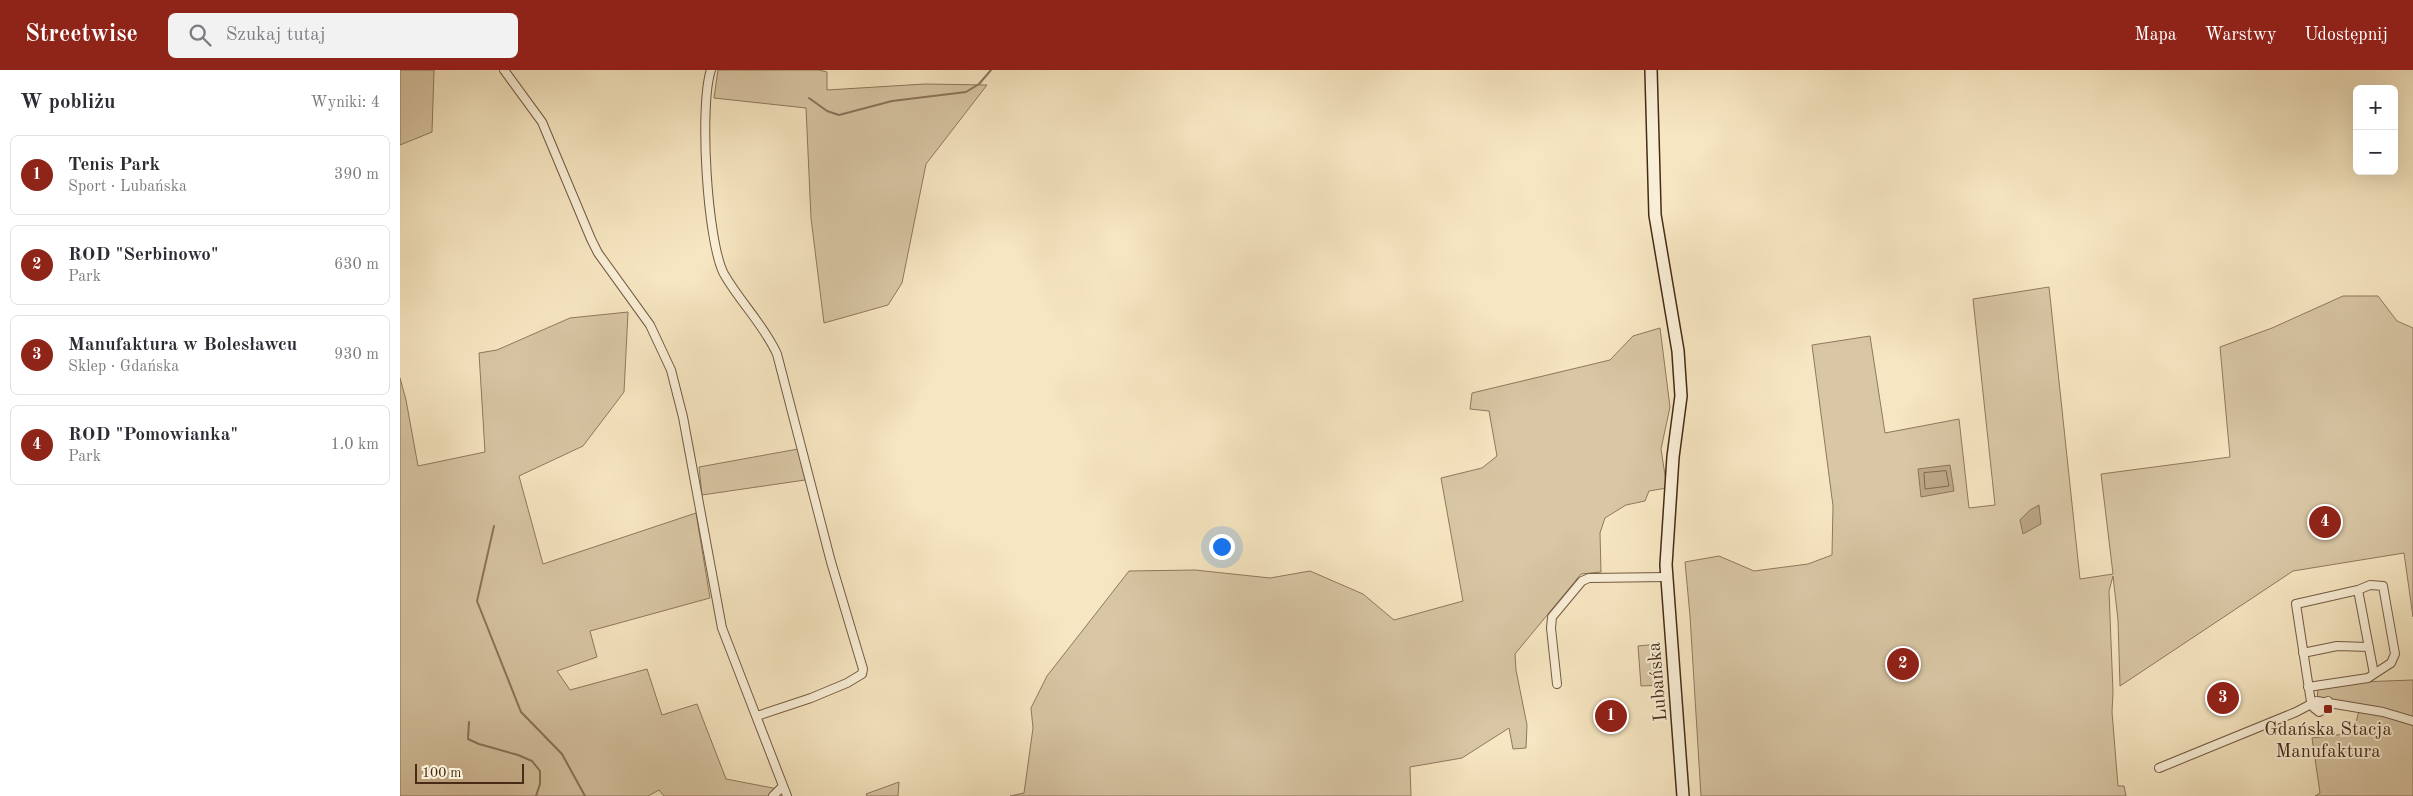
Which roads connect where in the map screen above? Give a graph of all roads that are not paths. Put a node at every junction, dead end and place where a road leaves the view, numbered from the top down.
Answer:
1 (504, 70) edge
2 (711, 70) edge
3 (1650, 70) edge
4 (1667, 577) junction
5 (2358, 590) junction
6 (2369, 647) junction
7 (2303, 652) junction
8 (2374, 674) junction
9 (1557, 684) dead end
10 (2308, 686) junction
11 (2314, 701) junction
12 (2328, 701) junction
13 (757, 716) junction
14 (2413, 721) edge
15 (2159, 768) dead end
16 (783, 786) junction
17 (774, 796) edge
18 (787, 796) edge
19 (1683, 796) edge

1 - 13 street
2 - 13 street
3 - 4 street, Lubańska
4 - 9 street
4 - 19 street, Lubańska
5 - 6 street
5 - 7 street
5 - 8 street
6 - 7 street
6 - 8 street
7 - 10 street
8 - 10 street
10 - 11 street
11 - 12 street
11 - 12 street
11 - 15 street
12 - 14 street
13 - 16 street
16 - 17 street
16 - 18 street

